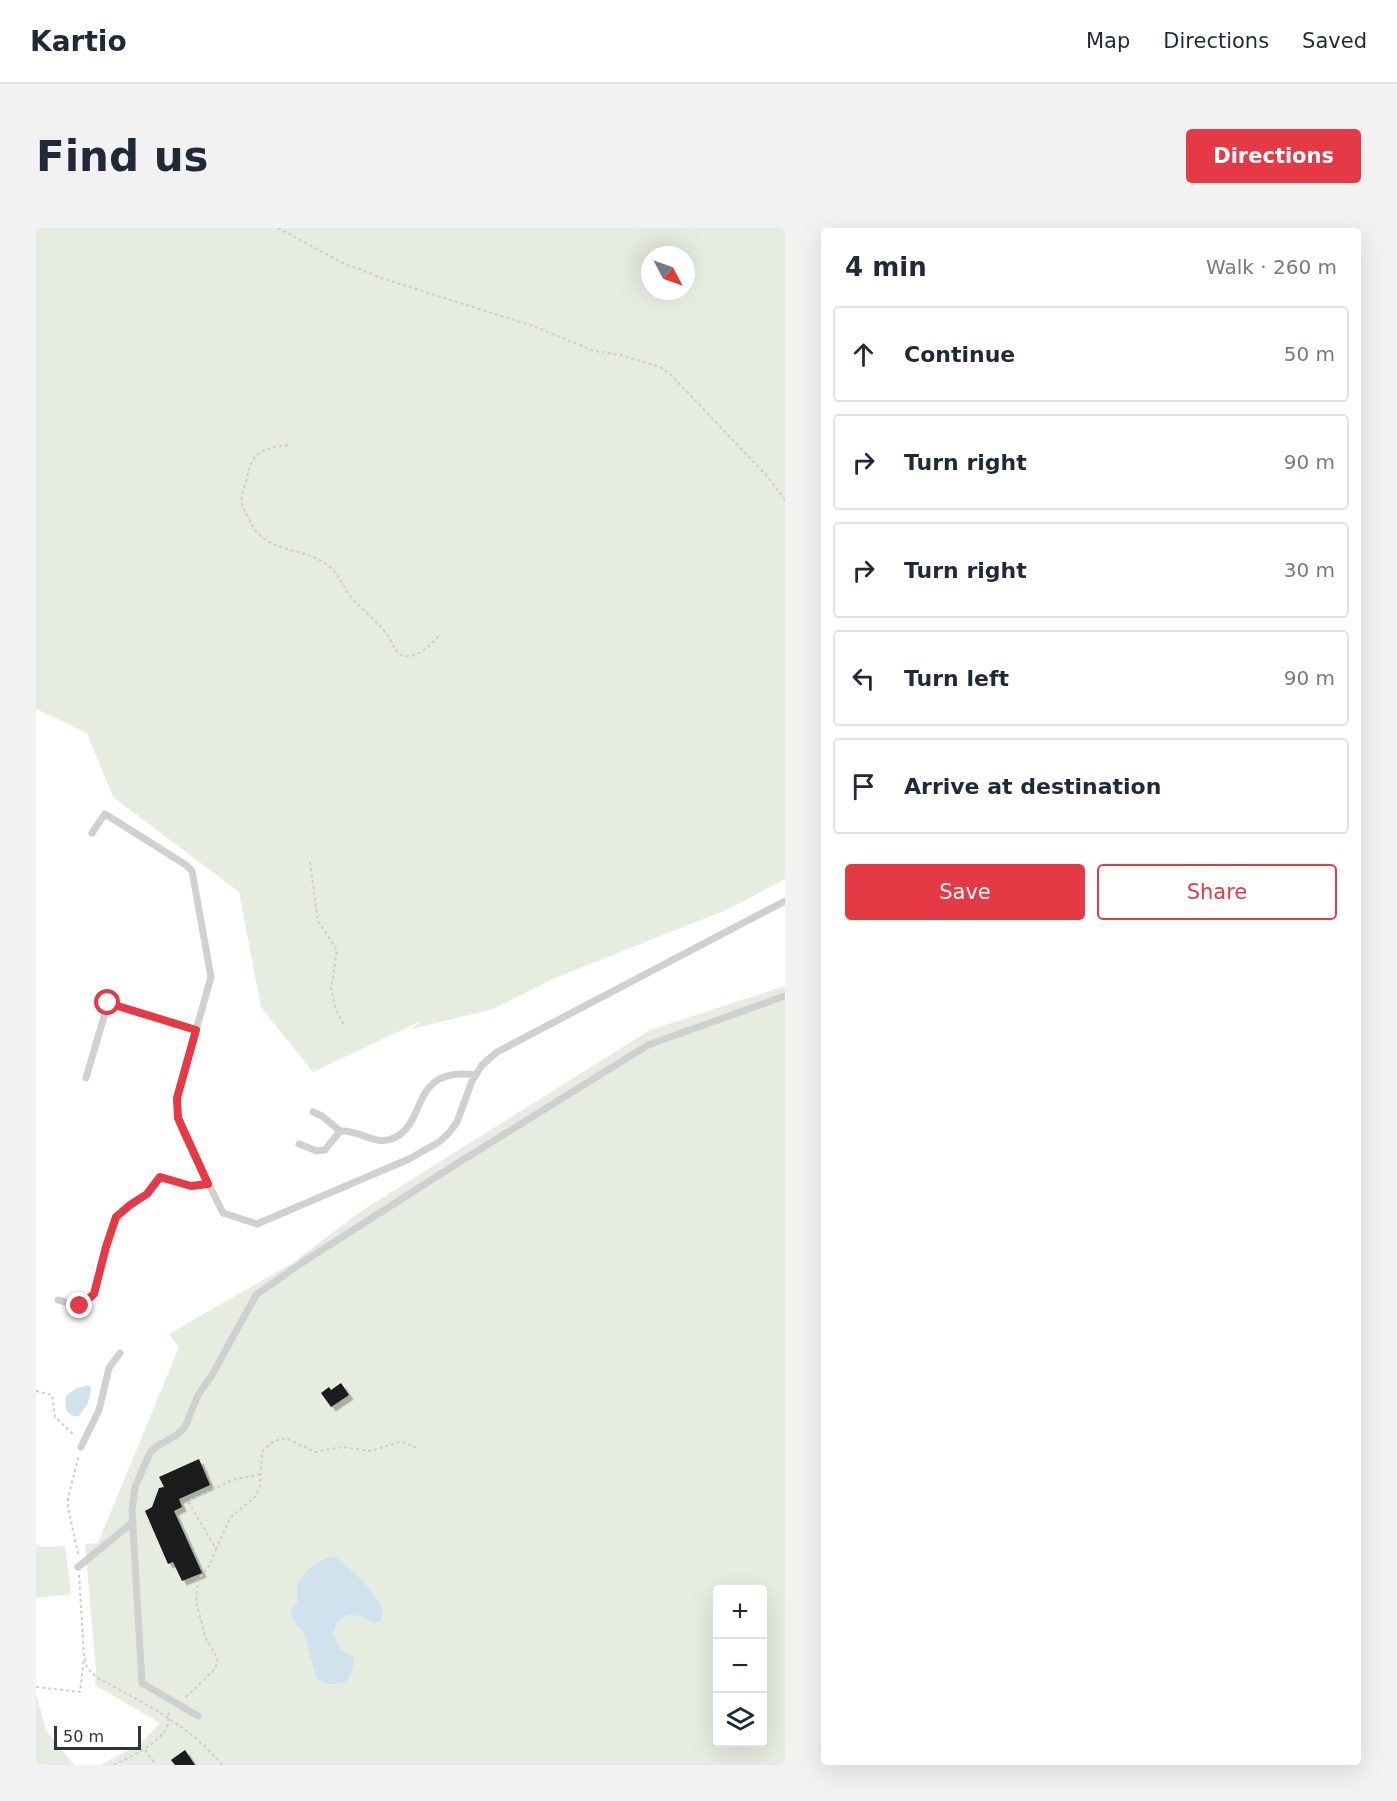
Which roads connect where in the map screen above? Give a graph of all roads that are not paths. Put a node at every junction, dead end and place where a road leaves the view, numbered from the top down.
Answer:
1 (92, 833) dead end
2 (785, 901) edge
3 (785, 996) edge
4 (196, 1030) junction
5 (476, 1075) junction
6 (86, 1078) dead end
7 (313, 1112) dead end
8 (340, 1131) junction
9 (299, 1144) dead end
10 (208, 1184) junction
11 (58, 1300) dead end
12 (120, 1353) dead end
13 (81, 1447) road end
14 (133, 1522) junction
15 (78, 1567) road end
16 (198, 1716) dead end

1 - 4 lane
2 - 5 lane
3 - 14 lane
4 - 6 lane
4 - 10 lane
5 - 8 lane
5 - 10 lane
7 - 8 lane
8 - 9 lane
10 - 11 lane
12 - 13 lane
14 - 15 lane
14 - 16 lane

